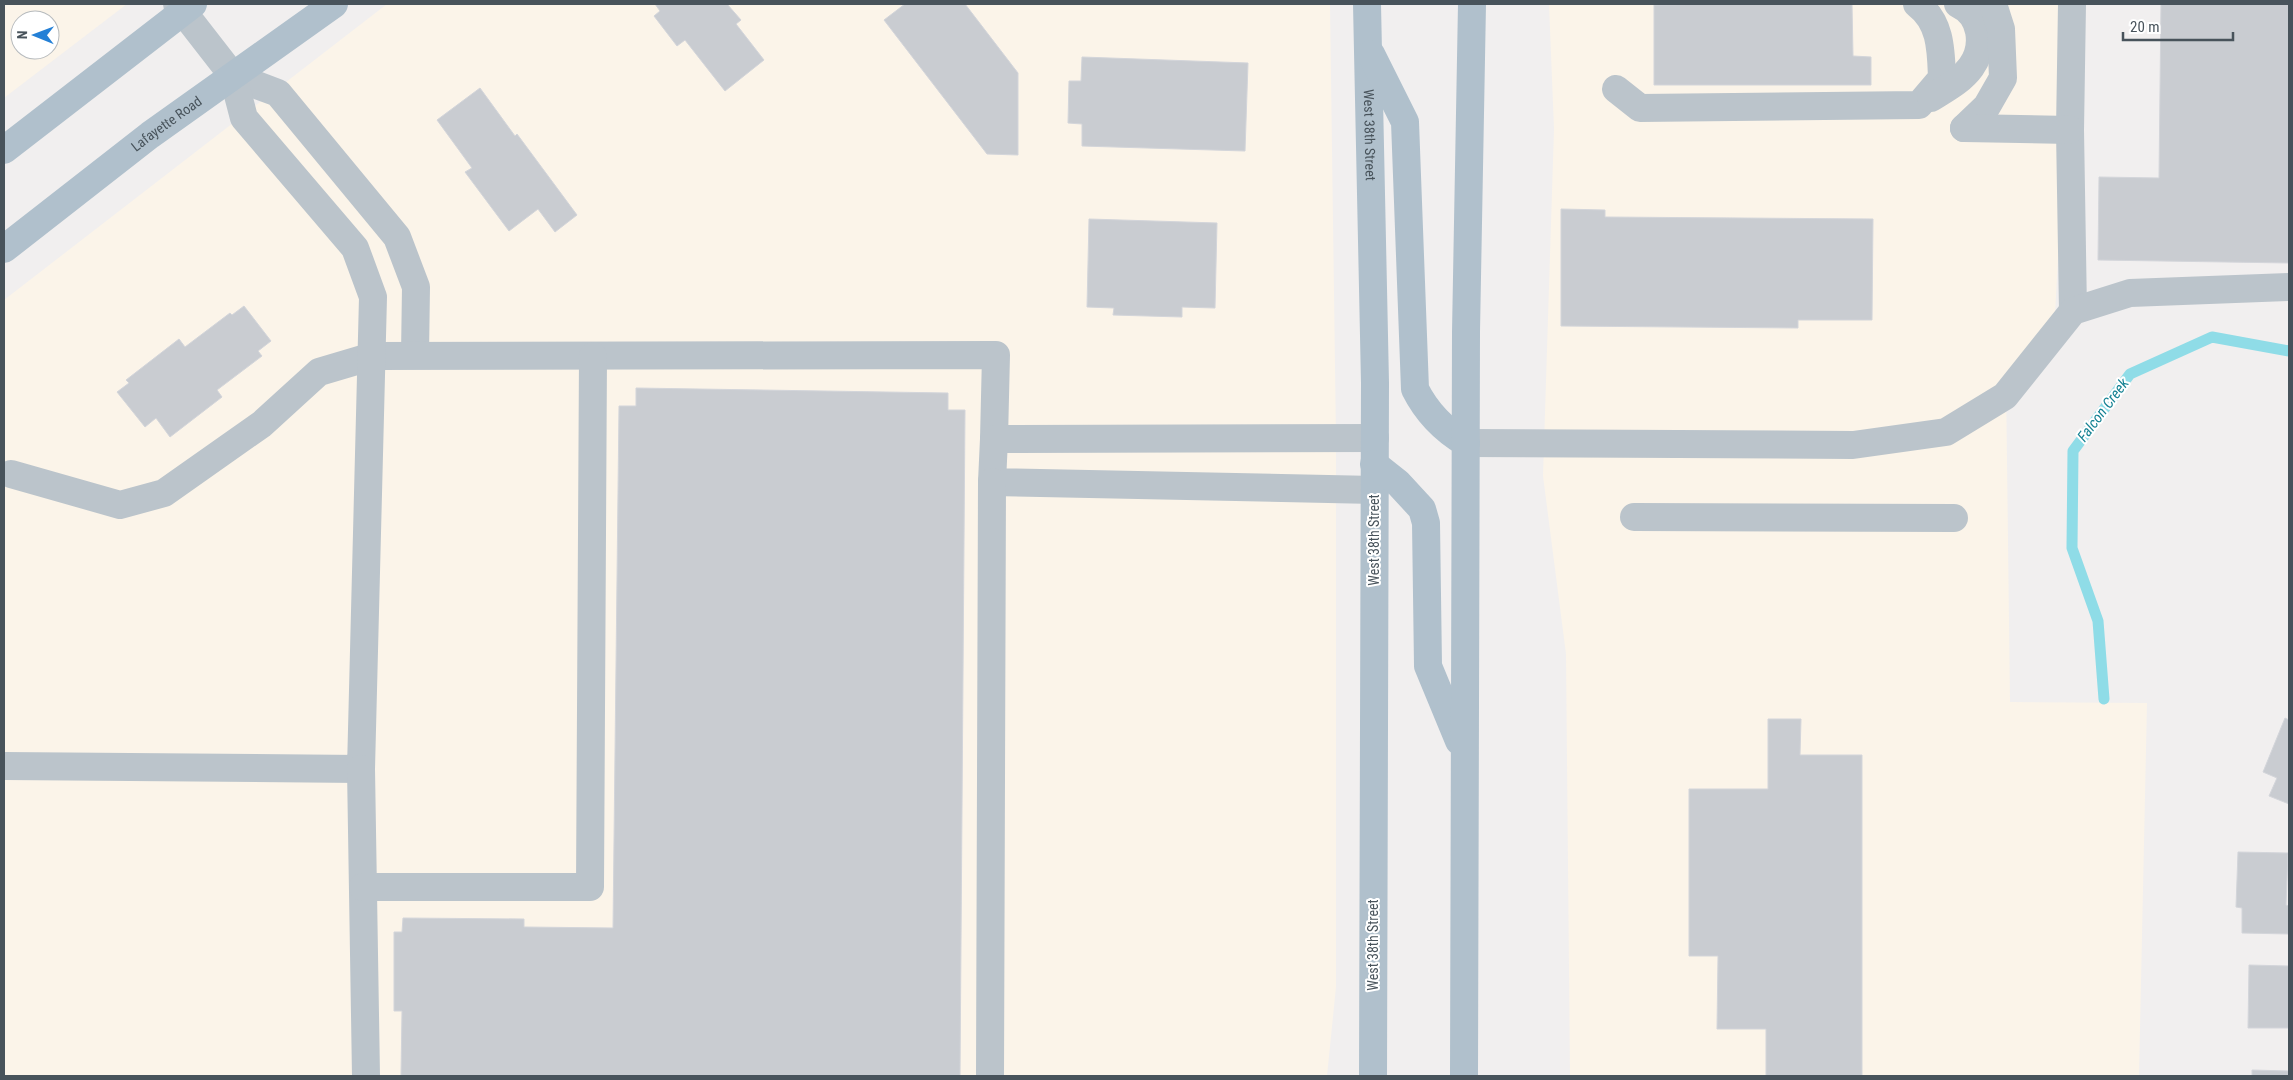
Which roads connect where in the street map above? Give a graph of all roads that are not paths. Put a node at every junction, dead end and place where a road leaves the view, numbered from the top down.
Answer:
1 (334, 4) edge
2 (1368, 4) edge
3 (1472, 4) edge
4 (1917, 4) edge
5 (1958, 4) edge
6 (1993, 4) edge
7 (2072, 4) edge
8 (184, 6) edge
9 (1368, 48) junction
10 (233, 76) junction
11 (1616, 89) dead end
12 (1919, 105) junction
13 (2070, 130) junction
14 (4, 150) edge
15 (4, 249) edge
16 (2289, 287) edge
17 (2073, 311) junction
18 (415, 355) junction
19 (372, 356) junction
20 (593, 356) junction
21 (994, 439) junction
22 (1466, 443) junction
23 (1375, 464) junction
24 (11, 474) dead end
25 (992, 482) junction
26 (1634, 518) dead end
27 (1954, 518) dead end
28 (1464, 751) junction
29 (4, 766) edge
30 (361, 769) junction
31 (363, 886) junction
32 (366, 1076) edge
33 (990, 1076) edge
34 (1373, 1076) edge
35 (1464, 1076) edge

1 - 10 main road, Lafayette Road
2 - 9 main road, West 38th Street
3 - 22 main road
4 - 12 lane
5 - 12 lane
6 - 13 lane
7 - 13 lane
8 - 10 lane
8 - 14 main road
9 - 22 main road
9 - 23 main road, West 38th Street
10 - 15 main road, Lafayette Road
10 - 18 lane
10 - 19 lane
11 - 12 lane
13 - 17 lane
16 - 17 lane
17 - 22 lane
18 - 19 lane
18 - 20 lane
19 - 24 lane
19 - 30 lane
20 - 21 lane
20 - 31 lane
21 - 23 lane
21 - 25 lane
22 - 28 main road
23 - 25 lane
23 - 28 main road
23 - 34 main road, West 38th Street
25 - 33 lane
26 - 27 lane
28 - 35 main road
29 - 30 lane
30 - 31 lane
31 - 32 lane

